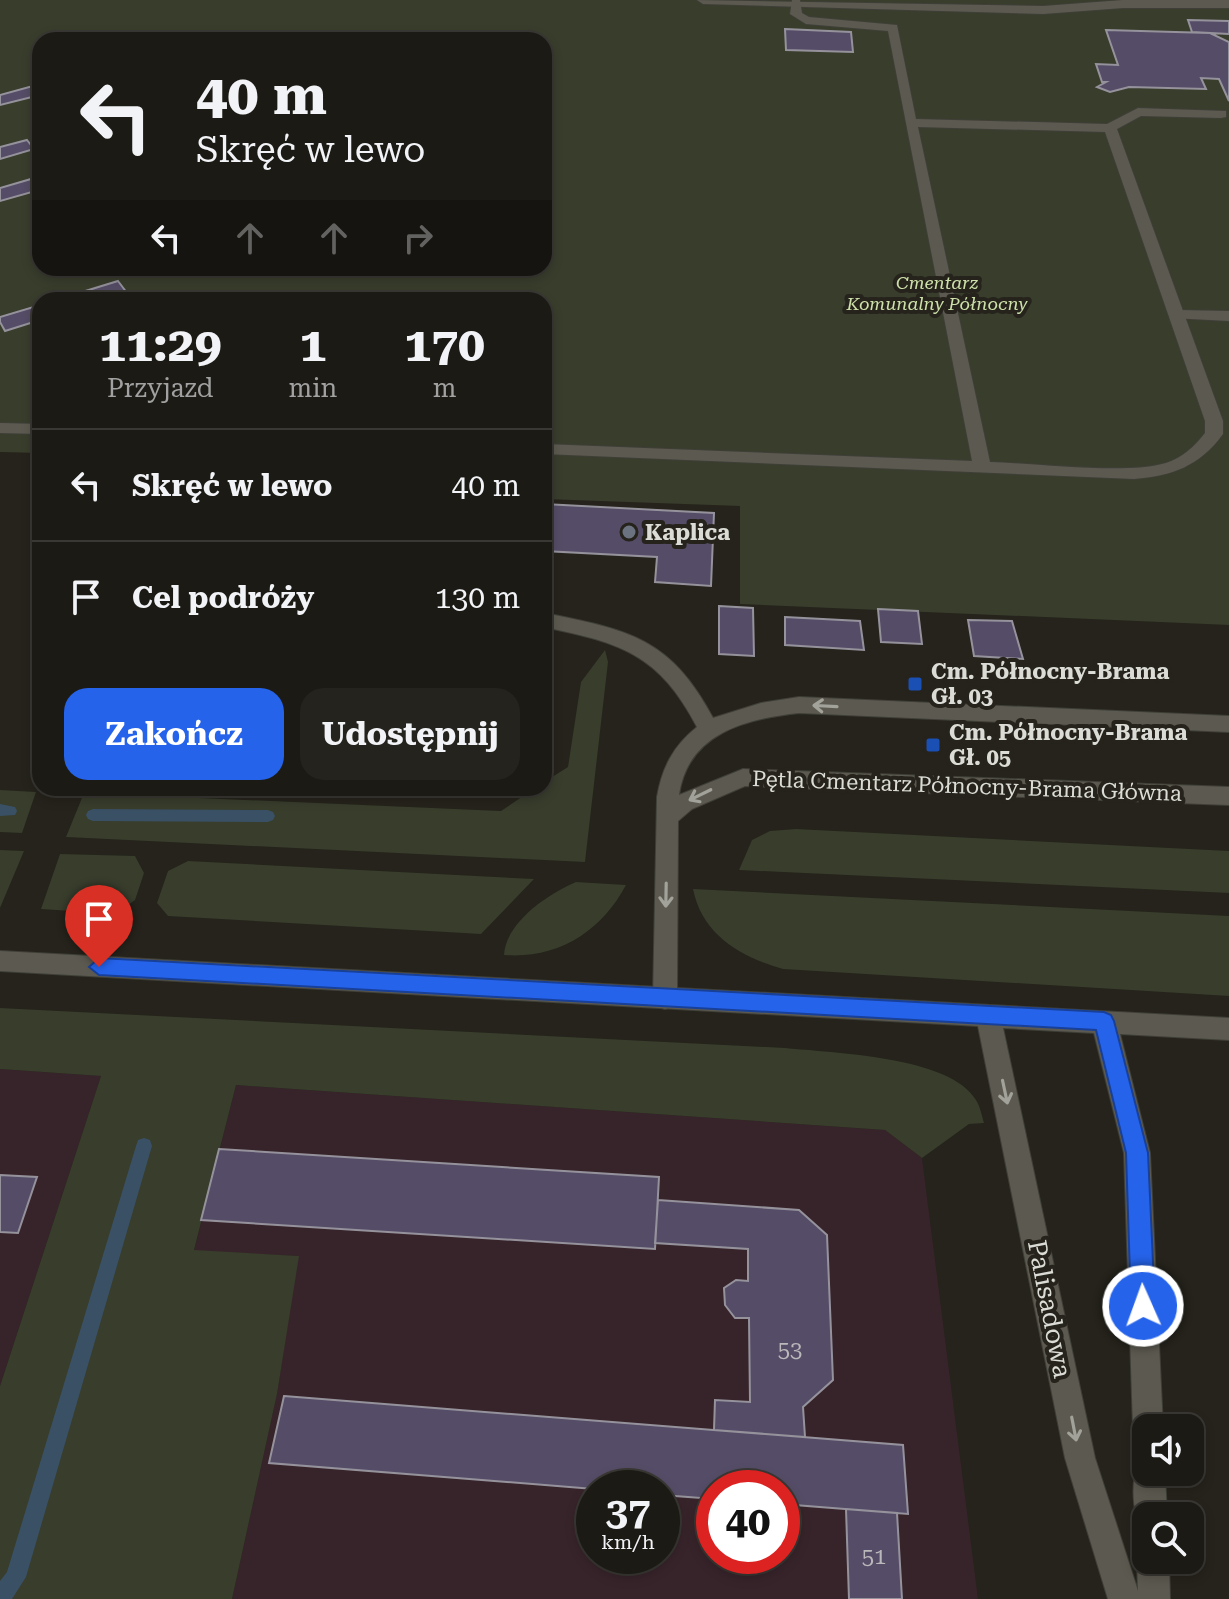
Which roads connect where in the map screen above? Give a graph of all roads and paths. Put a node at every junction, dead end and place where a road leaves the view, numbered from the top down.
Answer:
1 (703, 0) edge
2 (966, 0) edge
3 (796, 2) junction
4 (1203, 2) edge
5 (1229, 4) edge
6 (1001, 8) junction
7 (1221, 114) dead end
8 (910, 123) junction
9 (1110, 128) junction
10 (1177, 315) junction
11 (1229, 316) edge
12 (0, 428) edge
13 (32, 429) edge
14 (552, 449) edge
15 (982, 467) junction
16 (552, 622) edge
17 (1229, 724) edge
18 (708, 729) junction
19 (1229, 796) edge
20 (667, 817) junction
21 (0, 961) edge
22 (665, 998) junction
23 (988, 1016) junction
24 (1104, 1021) junction
25 (1229, 1029) edge
26 (1147, 1414) edge
27 (1153, 1574) edge
28 (1124, 1599) edge
29 (1154, 1599) edge

1 - 3 street
2 - 6 street
3 - 6 street
3 - 8 street
4 - 5 street
4 - 6 street
7 - 9 street
8 - 9 street
8 - 15 street
9 - 10 street
10 - 11 street
10 - 15 street
12 - 13 street
14 - 15 street
16 - 18 street
17 -> 18 street
18 - 20 street
19 -> 20 street, Pętla Cmentarz Północny-Brama Główna
20 -> 22 street
21 - 22 street
22 - 23 street
23 - 24 street
23 -> 28 street, Palisadowa
24 - 25 street
24 - 26 street
27 - 29 street

